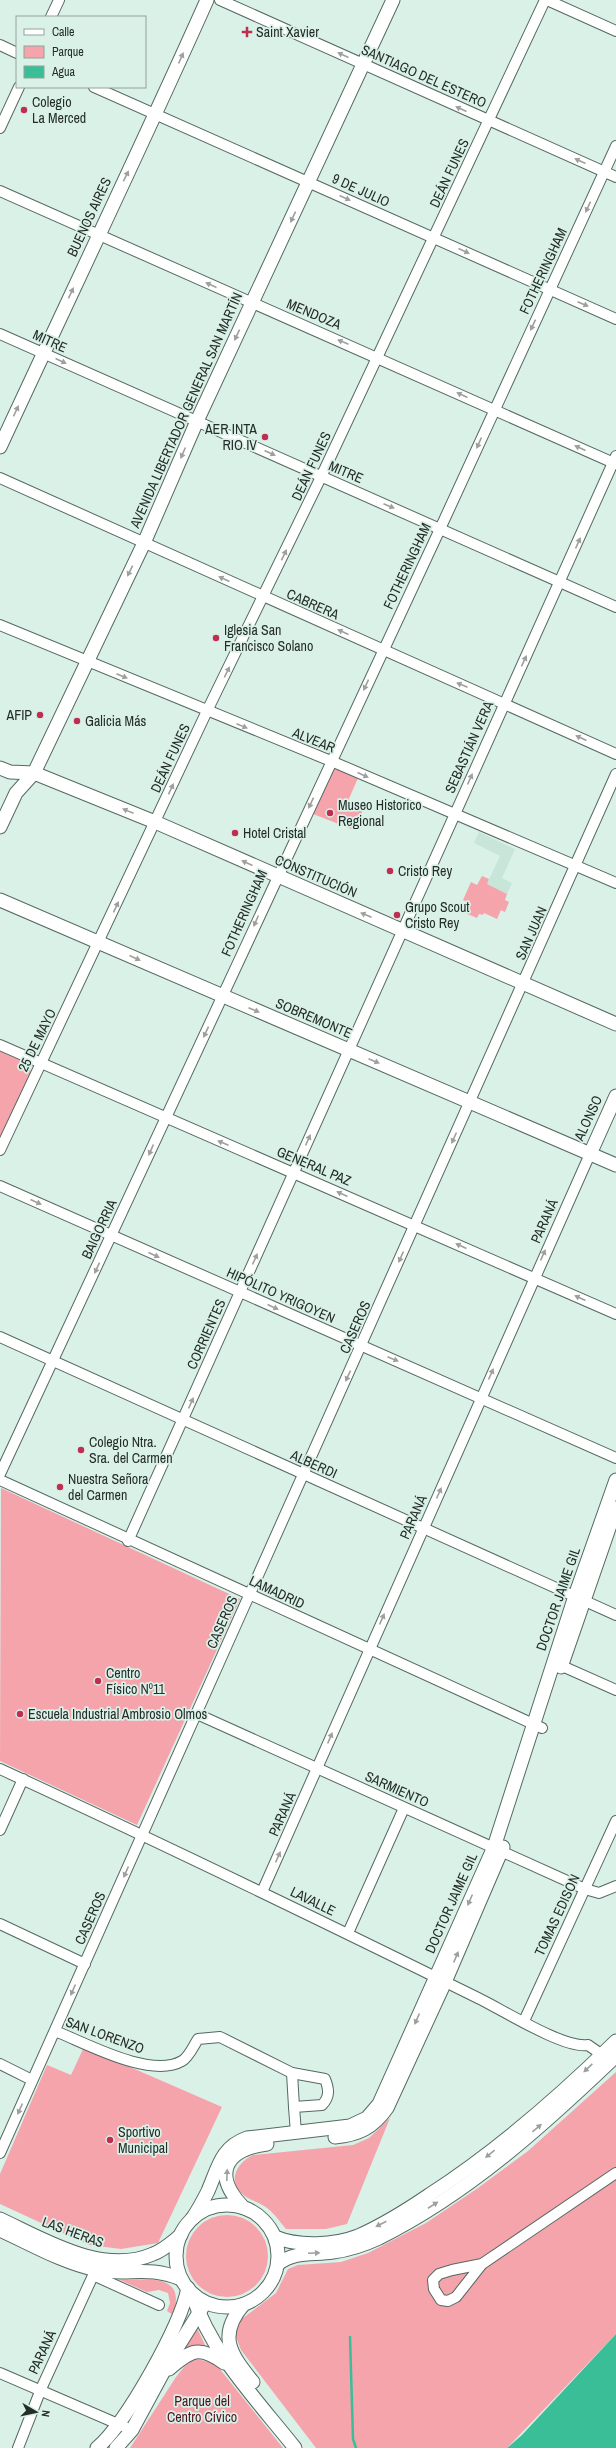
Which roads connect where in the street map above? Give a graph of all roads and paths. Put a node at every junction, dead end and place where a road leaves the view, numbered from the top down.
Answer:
1 (60, 0) edge
2 (207, 0) edge
3 (220, 0) edge
4 (393, 0) edge
5 (546, 0) edge
6 (52, 16) edge
7 (616, 31) edge
8 (0, 45) edge
9 (16, 52) edge
10 (363, 64) junction
11 (19, 88) edge
12 (96, 88) edge
13 (156, 115) junction
14 (489, 121) junction
15 (0, 128) edge
16 (616, 146) edge
17 (604, 171) junction
18 (616, 177) edge
19 (310, 182) junction
20 (0, 191) edge
21 (98, 234) junction
22 (434, 238) junction
23 (550, 290) junction
24 (252, 303) junction
25 (616, 319) edge
26 (0, 334) edge
27 (44, 353) junction
28 (377, 357) junction
29 (494, 410) junction
30 (198, 421) junction
31 (0, 447) edge
32 (615, 461) edge
33 (321, 477) junction
34 (0, 478) edge
35 (440, 528) junction
36 (144, 543) junction
37 (561, 581) junction
38 (264, 597) junction
39 (616, 607) edge
40 (0, 626) edge
41 (382, 650) junction
42 (86, 661) junction
43 (504, 703) junction
44 (207, 711) junction
45 (616, 754) edge
46 (331, 761) junction
47 (0, 768) edge
48 (34, 773) junction
49 (616, 774) edge
50 (454, 815) junction
51 (155, 822) junction
52 (0, 827) edge
53 (576, 867) junction
54 (276, 876) junction
55 (616, 883) edge
56 (0, 900) edge
57 (402, 930) junction
58 (100, 942) junction
59 (523, 985) junction
60 (222, 996) junction
61 (616, 1024) edge
62 (0, 1045) edge
63 (349, 1051) junction
64 (41, 1063) junction
65 (616, 1096) edge
66 (470, 1103) junction
67 (165, 1118) junction
68 (0, 1150) edge
69 (590, 1154) junction
70 (616, 1165) edge
71 (294, 1173) junction
72 (0, 1186) edge
73 (414, 1226) junction
74 (112, 1236) junction
75 (533, 1278) junction
76 (240, 1293) junction
77 (616, 1314) edge
78 (0, 1338) edge
79 (362, 1346) junction
80 (53, 1361) junction
81 (481, 1397) junction
82 (183, 1420) junction
83 (616, 1458) edge
84 (0, 1474) edge
85 (303, 1474) junction
86 (0, 1480) edge
87 (616, 1480) edge
88 (612, 1516) edge
89 (423, 1529) junction
90 (128, 1541) junction
91 (250, 1595) junction
92 (579, 1598) junction
93 (616, 1615) edge
94 (368, 1650) junction
95 (562, 1666) junction
96 (616, 1690) edge
97 (198, 1714) junction
98 (538, 1726) junction
99 (0, 1769) edge
100 (317, 1769) junction
101 (23, 1779) junction
102 (404, 1808) junction
103 (616, 1821) edge
104 (0, 1830) edge
105 (142, 1836) junction
106 (498, 1849) junction
107 (616, 1886) edge
108 (585, 1889) junction
109 (262, 1892) junction
110 (0, 1924) edge
111 (348, 1933) junction
112 (85, 1964) junction
113 (441, 1979) junction
114 (524, 2021) junction
115 (55, 2031) junction
116 (616, 2041) edge
117 (611, 2059) edge
118 (0, 2064) edge
119 (292, 2073) junction
120 (32, 2080) junction
121 (294, 2107) junction
122 (296, 2133) junction
123 (0, 2154) edge
124 (616, 2173) edge
125 (244, 2208) junction
126 (0, 2219) edge
127 (192, 2219) junction
128 (0, 2230) edge
129 (181, 2235) junction
130 (275, 2238) junction
131 (278, 2264) junction
132 (482, 2264) junction
133 (95, 2272) junction
134 (187, 2287) junction
135 (244, 2304) junction
136 (159, 2305) dead end
137 (202, 2308) junction
138 (231, 2367) junction
139 (0, 2373) edge
140 (163, 2373) junction
141 (246, 2380) junction
142 (41, 2389) junction
143 (120, 2424) junction
144 (132, 2430) junction
145 (18, 2448) edge
146 (97, 2448) edge
147 (116, 2448) edge
148 (295, 2448) edge
149 (305, 2448) edge

1 - 6 street
13 -> 2 main road, BUENOS AIRES
10 -> 3 street, SANTIAGO DEL ESTERO
4 - 10 main road, AVENIDA LIBERTADOR GENERAL SAN MARTÍN
5 - 7 street
5 - 14 street, DEÁN FUNES
8 - 9 street
14 -> 10 street, SANTIAGO DEL ESTERO
10 - 19 main road, AVENIDA LIBERTADOR GENERAL SAN MARTÍN
11 - 15 street
12 - 13 street, 9 DE JULIO
13 - 19 street, 9 DE JULIO
21 -> 13 main road, BUENOS AIRES
17 -> 14 street, SANTIAGO DEL ESTERO
14 - 22 street, DEÁN FUNES
16 - 17 street, FOTHERINGHAM
17 - 18 street, SANTIAGO DEL ESTERO
17 -> 23 street, FOTHERINGHAM
19 -> 22 street, 9 DE JULIO
19 -> 24 main road, AVENIDA LIBERTADOR GENERAL SAN MARTÍN
20 - 21 street, MENDOZA
24 -> 21 street, MENDOZA
27 -> 21 main road, BUENOS AIRES
22 -> 23 street, 9 DE JULIO
22 - 28 street, DEÁN FUNES
23 -> 25 street, 9 DE JULIO
23 -> 29 street, FOTHERINGHAM
28 -> 24 street, MENDOZA
24 -> 30 main road, AVENIDA LIBERTADOR GENERAL SAN MARTÍN
26 - 27 street, MITRE
27 -> 30 street, MITRE
31 -> 27 main road, BUENOS AIRES
29 -> 28 street, MENDOZA
28 - 33 street, DEÁN FUNES
32 -> 29 street, MENDOZA
29 -> 35 street, FOTHERINGHAM
30 -> 33 street, MITRE
30 -> 36 main road, AVENIDA LIBERTADOR GENERAL SAN MARTÍN
37 -> 32 street, SEBASTIÁN VERA
33 -> 35 street, MITRE
38 -> 33 street, DEÁN FUNES
34 - 36 street, CABRERA
35 - 37 street, MITRE
35 - 41 street, FOTHERINGHAM
38 -> 36 street, CABRERA
36 -> 42 main road, AVENIDA LIBERTADOR GENERAL SAN MARTÍN
37 - 39 street, MITRE
43 -> 37 street, SEBASTIÁN VERA
41 -> 38 street, CABRERA
44 -> 38 street, DEÁN FUNES
40 - 42 street, ALVEAR
43 -> 41 street, CABRERA
41 -> 46 street, FOTHERINGHAM
42 -> 44 street, ALVEAR
42 - 48 main road, AVENIDA LIBERTADOR GENERAL SAN MARTÍN
45 -> 43 street, CABRERA
50 -> 43 street, SEBASTIÁN VERA
44 -> 46 street, ALVEAR
51 -> 44 street, DEÁN FUNES
46 -> 50 street, ALVEAR
46 -> 54 street, FOTHERINGHAM
47 - 48 main road, CONSTITUCIÓN
51 -> 48 main road, CONSTITUCIÓN
48 - 52 main road, AVENIDA LIBERTADOR GENERAL SAN MARTÍN
49 - 53 street, SAN JUAN
50 - 53 street, ALVEAR
50 - 57 street, SEBASTIÁN VERA
54 -> 51 main road, CONSTITUCIÓN
58 -> 51 street, DEÁN FUNES
53 - 55 street, ALVEAR
53 - 59 street, SAN JUAN
57 -> 54 main road, CONSTITUCIÓN
54 -> 60 street, FOTHERINGHAM
56 - 58 main road, SOBREMONTE
57 - 59 main road, CONSTITUCIÓN
57 - 63 street, SEBASTIÁN VERA
58 -> 60 main road, SOBREMONTE
58 - 64 street, 25 DE MAYO
59 - 61 main road, CONSTITUCIÓN
59 - 66 street, SAN JUAN
60 -> 63 main road, SOBREMONTE
60 -> 67 street, BAIGORRIA
62 - 64 street, GENERAL PAZ
63 -> 66 main road, SOBREMONTE
71 -> 63 street, CORRIENTES
64 - 67 street, GENERAL PAZ
64 - 68 street, 25 DE MAYO
65 - 69 main road, ALONSO
66 - 69 main road, SOBREMONTE
66 -> 73 street, CASEROS
71 -> 67 street, GENERAL PAZ
67 -> 74 street, BAIGORRIA
69 - 70 main road, SOBREMONTE
75 -> 69 street, PARANÁ
73 -> 71 street, GENERAL PAZ
76 -> 71 street, CORRIENTES
72 -> 74 street, HIPÓLITO YRIGOYEN
75 -> 73 street, GENERAL PAZ
73 -> 79 street, CASEROS
74 -> 76 street, HIPÓLITO YRIGOYEN
74 -> 80 street, BAIGORRIA
77 -> 75 street, GENERAL PAZ
81 -> 75 street, PARANÁ
76 -> 79 street, HIPÓLITO YRIGOYEN
82 -> 76 street, CORRIENTES
78 - 80 street, ALBERDI
79 -> 81 street, HIPÓLITO YRIGOYEN
79 -> 85 street, CASEROS
80 - 82 street, ALBERDI
80 - 84 street, BAIGORRIA
81 - 83 street, HIPÓLITO YRIGOYEN
89 -> 81 street, PARANÁ
82 - 85 street, ALBERDI
82 - 90 street, CORRIENTES
85 - 89 street, ALBERDI
85 - 91 street, CASEROS
86 - 90 street, LAMADRID
87 - 88 main road, DOCTOR JAIME GIL
88 - 92 main road, DOCTOR JAIME GIL
89 - 92 street, ALBERDI
94 -> 89 street, PARANÁ
90 - 91 street, LAMADRID
91 - 94 street, LAMADRID
91 - 97 street, CASEROS
92 - 93 street, ALBERDI
92 - 95 main road, DOCTOR JAIME GIL
92 - 98 main road, DOCTOR JAIME GIL
94 - 98 street, LAMADRID
100 -> 94 street, PARANÁ
95 - 96 street
95 - 98 main road, DOCTOR JAIME GIL
97 - 100 street, SARMIENTO
97 - 105 street, CASEROS
98 - 106 main road, DOCTOR JAIME GIL
99 - 101 street, LAVALLE
100 - 102 street, SARMIENTO
109 -> 100 street, PARANÁ
101 - 104 street
101 - 105 street, LAVALLE
102 - 106 street, SARMIENTO
102 - 111 street
103 - 108 street, TOMAS EDISON
105 - 109 street, LAVALLE
105 -> 112 street, CASEROS
106 - 108 street, SARMIENTO
106 - 113 main road, DOCTOR JAIME GIL
107 - 108 street, SARMIENTO
108 - 114 street, TOMAS EDISON
109 - 111 street, LAVALLE
110 - 112 street
111 - 113 street, LAVALLE
112 -> 115 street, CASEROS
113 - 114 street, LAVALLE
113 -> 122 main road, DOCTOR JAIME GIL
125 -> 113 main road, DOCTOR JAIME GIL
114 - 117 street, LAVALLE
115 - 119 street, SAN LORENZO
115 - 120 street, CASEROS
116 - 117 main road
117 -> 130 main road
131 -> 117 main road
118 - 120 street
119 - 121 street
119 - 121 street, SAN LORENZO
120 -> 123 street, CASEROS
121 - 122 street
122 - 127 main road, DOCTOR JAIME GIL
124 - 132 street
125 - 127 main road
125 - 130 main road
126 - 129 main road, LAS HERAS
127 - 129 main road
128 - 133 main road, LAS HERAS
129 - 134 main road
130 - 131 main road
131 - 135 main road
132 - 132 street
133 - 134 main road, LAS HERAS
133 - 136 street, LAS HERAS
133 - 142 street, PARANÁ
134 - 137 main road
134 - 143 main road
135 - 137 main road
135 - 141 main road
137 - 138 main road
137 - 140 main road
138 - 140 main road
138 - 141 main road
139 - 142 street
140 - 144 main road
141 - 148 main road
141 - 149 main road
142 - 143 street
142 - 145 street, PARANÁ
143 - 144 street
143 - 146 main road
144 - 147 main road

